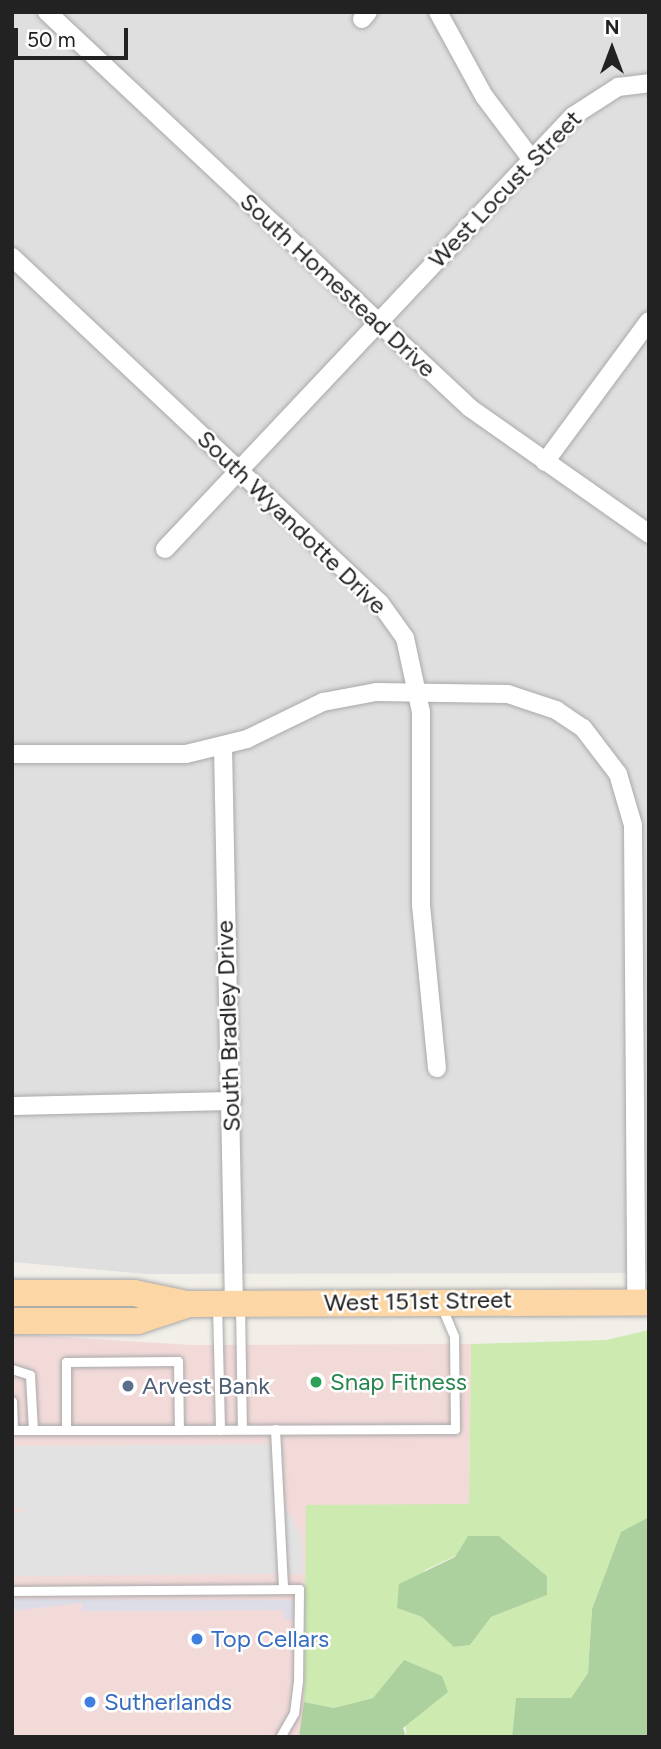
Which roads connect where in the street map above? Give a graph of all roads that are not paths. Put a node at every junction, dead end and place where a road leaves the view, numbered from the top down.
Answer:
1 (47, 12) edge
2 (438, 12) edge
3 (649, 83) edge
4 (531, 160) junction
5 (12, 257) edge
6 (649, 321) edge
7 (377, 323) junction
8 (545, 462) junction
9 (239, 470) junction
10 (649, 534) edge
11 (165, 550) dead end
12 (418, 692) junction
13 (223, 747) junction
14 (12, 754) edge
15 (437, 1068) dead end
16 (232, 1101) junction
17 (12, 1106) edge
18 (12, 1293) edge
19 (437, 1298) junction
20 (642, 1302) edge
21 (187, 1304) junction
22 (231, 1304) junction
23 (12, 1321) edge
24 (12, 1369) edge
25 (12, 1401) edge
26 (243, 1429) junction
27 (275, 1429) junction
28 (13, 1430) edge
29 (33, 1430) junction
30 (66, 1430) junction
31 (179, 1430) junction
32 (220, 1430) junction
33 (283, 1589) junction
34 (12, 1591) edge
35 (280, 1737) edge

1 - 7 street, South Homestead Drive
2 - 4 street
3 - 4 street, West Locust Street
4 - 7 street, West Locust Street
5 - 9 street, South Wyandotte Drive
6 - 8 street
7 - 8 street, South Homestead Drive
7 - 9 street, West Locust Street
8 - 10 street, South Homestead Drive
9 - 11 street, West Locust Street
9 - 12 street, South Wyandotte Drive
12 - 13 street
12 - 15 street, South Wyandotte Drive
12 - 20 street
13 - 14 street
13 - 16 street, South Bradley Drive
16 - 17 street
16 - 22 street, South Bradley Drive
18 - 21 main road, West 151st Street
19 - 20 main road, West 151st Street
19 - 22 main road, West 151st Street
19 - 27 lane
21 - 22 main road, West 151st Street
21 - 23 main road, West 151st Street
22 - 26 lane
22 - 32 lane
24 - 29 lane
25 - 28 lane
26 - 27 lane
26 - 32 lane
27 - 33 lane
28 - 29 lane
29 - 30 lane
30 - 31 lane
30 - 31 lane
31 - 32 lane
33 - 34 lane
33 - 35 lane

